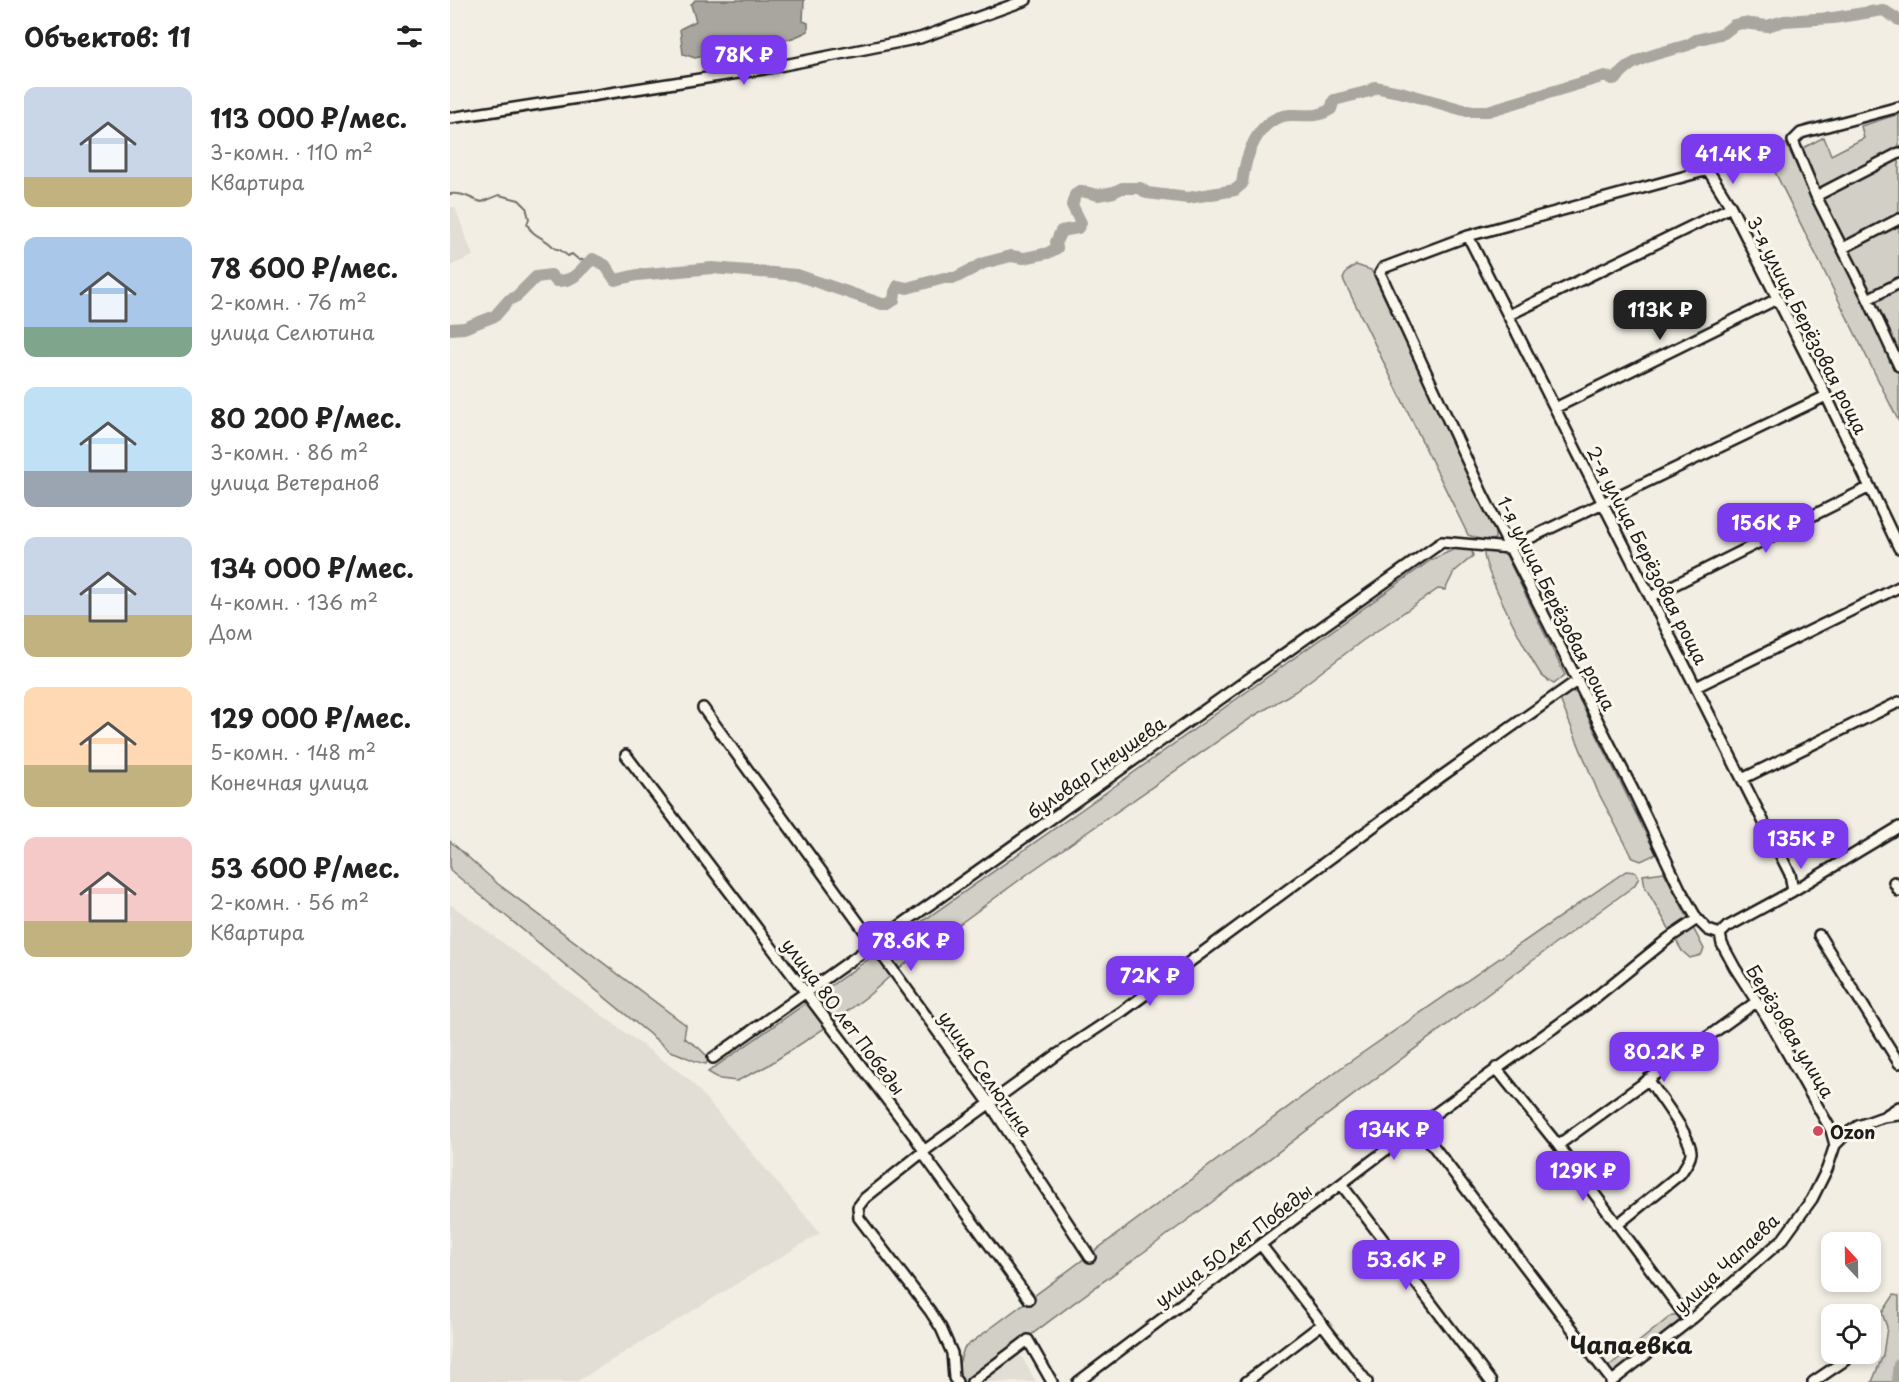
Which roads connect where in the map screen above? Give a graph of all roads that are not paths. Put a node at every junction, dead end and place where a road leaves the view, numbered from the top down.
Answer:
1 (1026, 0) edge
2 (1899, 107) edge
3 (450, 118) edge
4 (1899, 153) edge
5 (1816, 196) junction
6 (1731, 207) junction
7 (1899, 219) edge
8 (1468, 236) junction
9 (1843, 248) junction
10 (1380, 273) joint
11 (1899, 283) edge
12 (1777, 299) junction
13 (1868, 299) junction
14 (1509, 315) junction
15 (1896, 353) edge
16 (1899, 366) edge
17 (1826, 396) junction
18 (1555, 408) junction
19 (1870, 488) junction
20 (1603, 502) junction
21 (1509, 548) junction
22 (1899, 548) edge
23 (1899, 587) edge
24 (1650, 597) junction
25 (1578, 680) junction
26 (1696, 687) junction
27 (1899, 702) edge
28 (704, 708) dead end
29 (626, 755) dead end
30 (1742, 779) junction
31 (1899, 827) edge
32 (1890, 833) junction
33 (1899, 839) edge
34 (1793, 891) junction
35 (1696, 919) junction
36 (1720, 934) junction
37 (1819, 935) dead end
38 (874, 944) junction
39 (806, 992) junction
40 (1756, 1002) junction
41 (713, 1058) dead end
42 (1899, 1063) edge
43 (1496, 1068) junction
44 (1648, 1078) junction
45 (990, 1104) junction
46 (1899, 1107) edge
47 (1899, 1115) edge
48 (1882, 1117) junction
49 (1418, 1126) junction
50 (1558, 1145) junction
51 (1835, 1145) junction
52 (924, 1151) junction
53 (1341, 1184) junction
54 (1617, 1225) junction
55 (1261, 1245) junction
56 (1090, 1257) dead end
57 (1029, 1299) dead end
58 (1689, 1322) junction
59 (1322, 1324) junction
60 (1840, 1364) edge
61 (1611, 1381) edge
62 (957, 1382) edge
63 (972, 1382) edge
64 (1052, 1382) edge
65 (1078, 1382) edge
66 (1246, 1382) edge
67 (1367, 1382) edge
68 (1491, 1382) edge
69 (1813, 1382) edge

1 - 3 street
2 - 5 street
4 - 5 street
5 - 9 street
6 - 8 street, 3-я улица Берёзовая роща
6 - 12 street, 3-я улица Берёзовая роща
6 - 14 street
7 - 9 street
8 - 10 street, 3-я улица Берёзовая роща
8 - 14 street, 2-я улица Берёзовая роща
9 - 13 street
10 - 21 street, 1-я улица Берёзовая роща
11 - 13 street
12 - 17 street, 3-я улица Берёзовая роща
12 - 18 street
13 - 15 street
14 - 18 street, 2-я улица Берёзовая роща
15 - 16 street
17 - 19 street, 3-я улица Берёзовая роща
17 - 20 street
18 - 20 street, 2-я улица Берёзовая роща
19 - 22 street, 3-я улица Берёзовая роща
19 - 24 street
20 - 21 street
20 - 24 street, 2-я улица Берёзовая роща
21 - 25 street, 1-я улица Берёзовая роща
21 - 38 street, бульвар Гнеушева
23 - 26 street
24 - 26 street, 2-я улица Берёзовая роща
25 - 35 street, 1-я улица Берёзовая роща
25 - 45 street
26 - 30 street, 2-я улица Берёзовая роща
27 - 30 street
28 - 38 street, улица Селютина
29 - 39 street, улица 80 лет Победы
30 - 34 street, 2-я улица Берёзовая роща
31 - 32 street
32 - 33 street
32 - 34 street
34 - 36 street
35 - 36 street
35 - 43 street, улица 50 лет Победы
36 - 40 street, Берёзовая улица
37 - 42 street
38 - 39 street, бульвар Гнеушева
38 - 45 street, улица Селютина
39 - 41 street, бульвар Гнеушева
39 - 52 street, улица 80 лет Победы
40 - 44 street
40 - 51 street, Берёзовая улица
43 - 49 street, улица 50 лет Победы
43 - 50 street
44 - 50 street
44 - 54 street
45 - 52 street
45 - 56 street, улица Селютина
46 - 48 street
47 - 48 street
48 - 51 street
49 - 53 street, улица 50 лет Победы
49 - 61 street
50 - 54 street
51 - 58 street, улица Чапаева
52 - 57 street, улица 80 лет Победы
52 - 62 street
53 - 55 street, улица 50 лет Победы
53 - 68 street
54 - 58 street
55 - 59 street
55 - 65 street, улица 50 лет Победы
58 - 61 street, улица Чапаева
59 - 66 street
59 - 67 street
60 - 69 street
63 - 64 street

